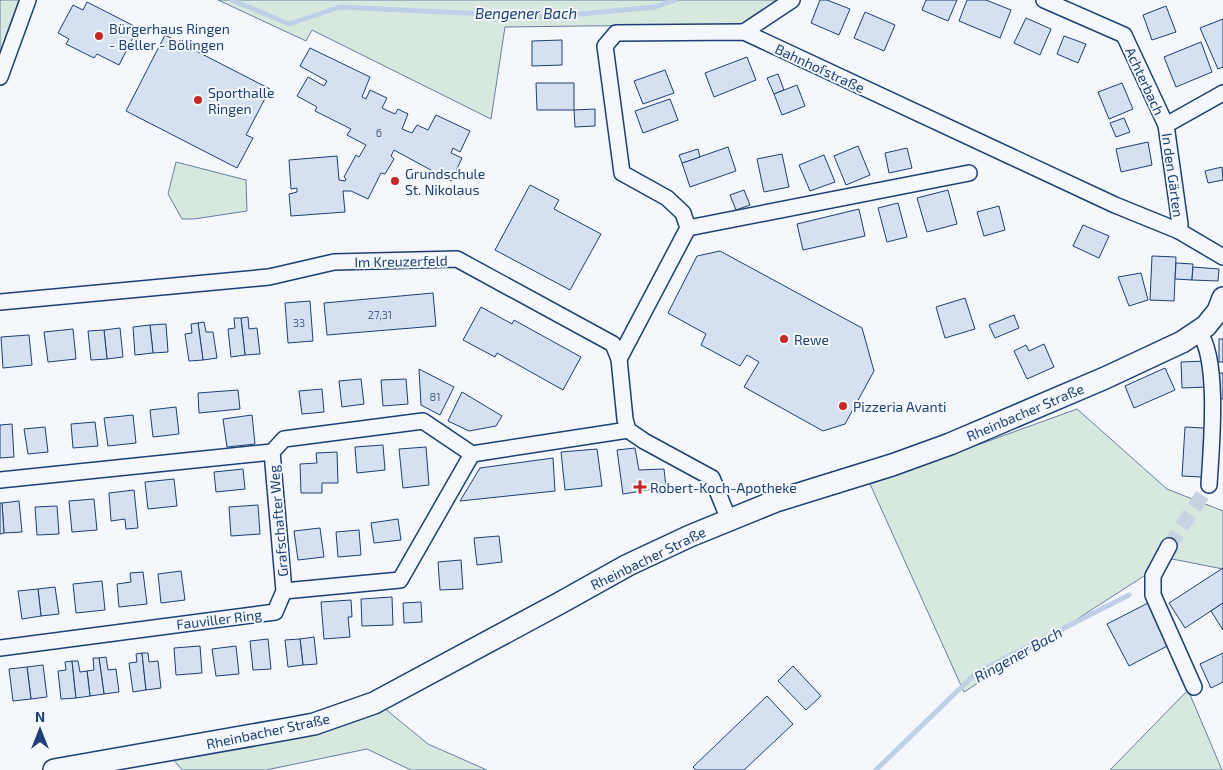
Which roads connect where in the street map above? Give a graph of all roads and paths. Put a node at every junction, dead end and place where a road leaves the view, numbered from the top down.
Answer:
1 (28, 0) edge
2 (792, 0) edge
3 (1044, 0) edge
4 (744, 32) junction
5 (0, 77) edge
6 (1223, 93) edge
7 (1166, 125) junction
8 (968, 173) dead end
9 (688, 228) junction
10 (1178, 231) junction
11 (1223, 257) edge
12 (1223, 298) edge
13 (0, 302) edge
14 (1199, 332) junction
15 (619, 359) junction
16 (628, 430) junction
17 (272, 452) junction
18 (472, 454) junction
19 (0, 480) edge
20 (1208, 485) tunnel mouth
21 (729, 520) junction
22 (1169, 546) tunnel mouth
23 (284, 591) junction
24 (0, 648) edge
25 (1194, 687) dead end
26 (54, 770) edge

1 - 5 street
2 - 4 street
3 - 7 street, Achterbach
4 - 9 street, Bahnhofstraße
4 - 10 street, Bahnhofstraße
6 - 7 street, In den Gärten
7 - 10 street, In den Gärten
8 - 9 street
9 - 15 street
10 - 11 street, Bahnhofstraße
12 - 14 main road, Rheinbacher Straße
13 - 15 street, Im Kreuzerfeld
14 - 20 street
14 - 21 main road, Rheinbacher Straße
15 - 16 street, Im Kreuzerfeld
16 - 18 street
16 - 21 street
17 - 18 street
17 - 19 street
17 - 23 street, Grafschafter Weg
18 - 23 street
21 - 26 main road, Rheinbacher Straße
22 - 25 street
23 - 24 street, Fauviller Ring

